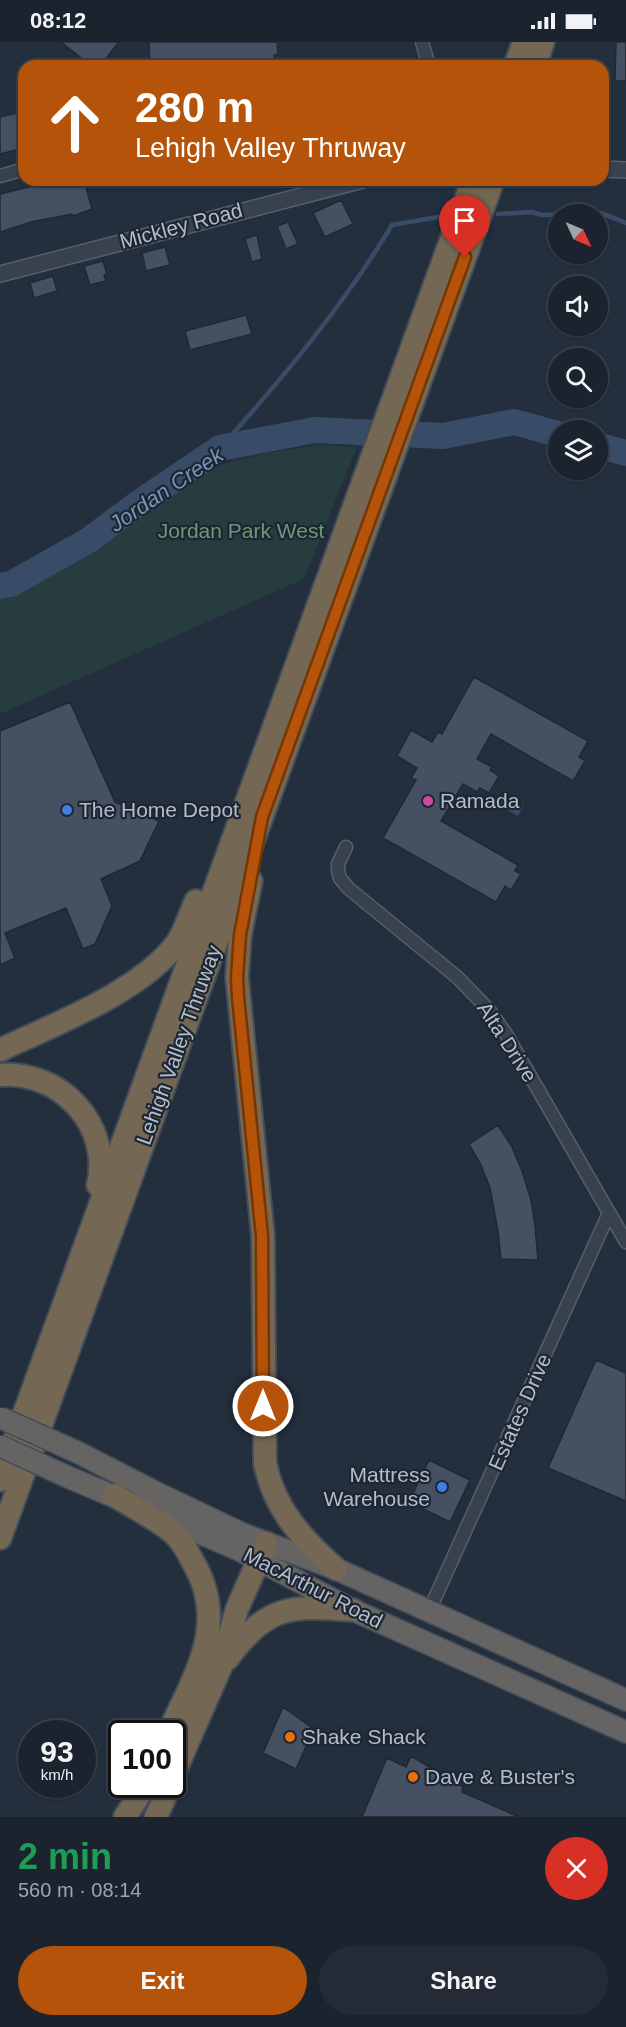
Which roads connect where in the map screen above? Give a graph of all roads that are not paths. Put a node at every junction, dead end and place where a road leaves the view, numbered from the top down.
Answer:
1 (422, 42) edge
2 (524, 42) edge
3 (543, 42) edge
4 (427, 60) edge
5 (517, 60) edge
6 (537, 60) edge
7 (609, 169) edge
8 (626, 170) edge
9 (18, 171) edge
10 (0, 176) edge
11 (340, 186) edge
12 (481, 187) edge
13 (0, 274) edge
14 (354, 536) junction
15 (293, 676) junction
16 (262, 817) junction
17 (346, 846) dead end
18 (0, 1050) edge
19 (0, 1075) edge
20 (609, 1213) junction
21 (626, 1242) edge
22 (82, 1252) junction
23 (0, 1418) edge
24 (0, 1446) edge
25 (0, 1480) edge
26 (114, 1496) junction
27 (0, 1539) edge
28 (263, 1551) junction
29 (336, 1569) junction
30 (353, 1610) junction
31 (429, 1611) junction
32 (221, 1666) junction
33 (626, 1700) edge
34 (174, 1720) edge
35 (626, 1732) edge
36 (186, 1746) edge
37 (137, 1798) edge
38 (164, 1798) edge
39 (125, 1817) edge
40 (156, 1817) edge

1 - 4 street
2 - 5 highway
3 - 6 highway
7 - 8 street
9 - 10 street
11 - 13 street, Mickley Road
12 - 14 highway, Lehigh Valley Thruway
14 - 15 highway, Lehigh Valley Thruway
14 - 16 highway, Lehigh Valley Thruway
15 - 18 highway
15 - 22 highway, Lehigh Valley Thruway
16 - 27 highway, Lehigh Valley Thruway
16 - 29 highway
17 - 20 street, Alta Drive
19 - 22 highway
20 - 21 street, Alta Drive
20 - 31 street, Estates Drive
22 - 25 highway, Lehigh Valley Thruway
23 - 28 highway, MacArthur Road, bridge
24 - 26 highway, MacArthur Road, bridge
26 - 28 highway, MacArthur Road
26 - 34 highway
28 - 29 highway, MacArthur Road
28 - 30 highway, MacArthur Road
28 - 32 highway
29 - 31 highway, MacArthur Road
30 - 32 highway
30 - 35 highway, MacArthur Road
31 - 33 highway, MacArthur Road
32 - 36 highway
37 - 39 highway
38 - 40 highway

